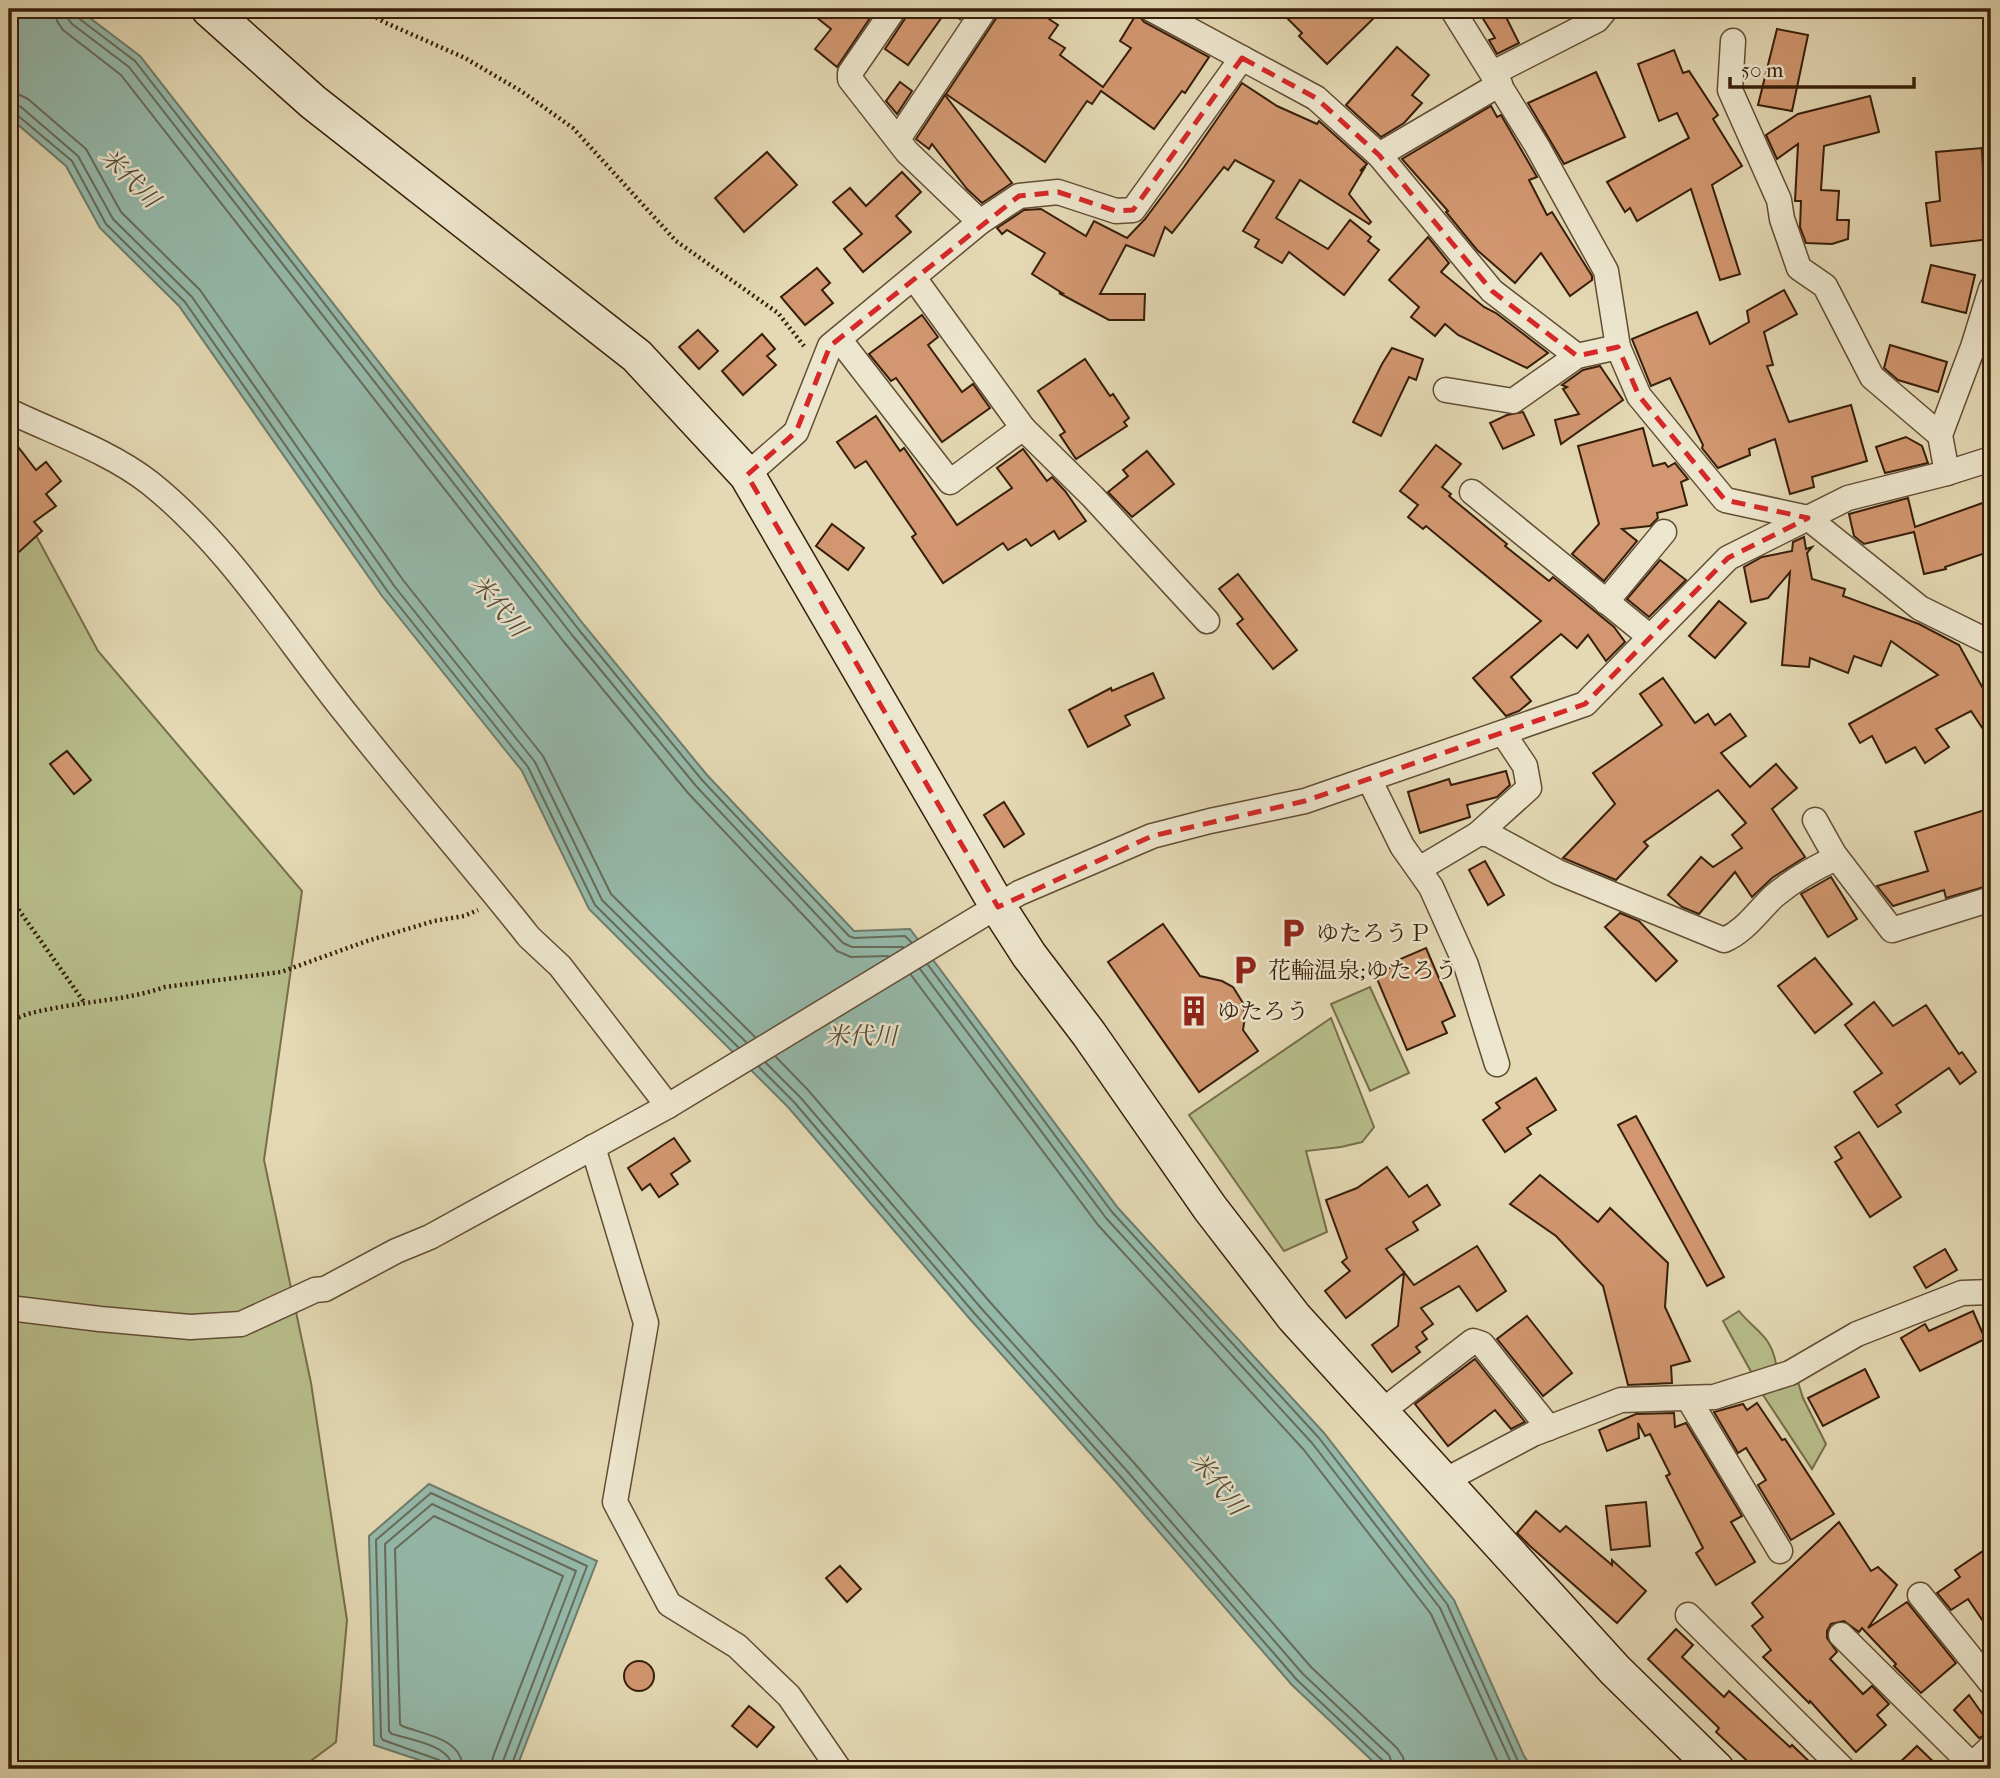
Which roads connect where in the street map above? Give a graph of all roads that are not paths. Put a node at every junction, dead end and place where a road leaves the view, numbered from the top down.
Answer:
1 (209, 9) edge
2 (894, 9) edge
3 (985, 9) edge
4 (1151, 9) edge
5 (1452, 9) edge
6 (1606, 9) edge
7 (1733, 41) dead end
8 (1242, 58) junction
9 (1497, 79) junction
10 (898, 139) junction
11 (1379, 155) junction
12 (981, 222) junction
13 (914, 278) junction
14 (1991, 289) edge
15 (839, 339) junction
16 (1618, 348) junction
17 (1577, 356) junction
18 (1446, 390) dead end
19 (9, 411) edge
20 (1023, 428) junction
21 (1940, 435) junction
22 (1991, 458) edge
23 (1947, 473) junction
24 (747, 475) junction
25 (1472, 492) dead end
26 (1808, 518) junction
27 (1664, 532) dead end
28 (1606, 602) junction
29 (1207, 621) dead end
30 (1650, 637) junction
31 (1991, 643) edge
32 (1503, 733) junction
33 (1368, 779) junction
34 (1815, 820) dead end
35 (1478, 834) junction
36 (1836, 858) junction
37 (1419, 869) junction
38 (1991, 900) edge
39 (984, 915) junction
40 (1497, 1063) dead end
41 (676, 1101) junction
42 (593, 1147) junction
43 (1991, 1292) edge
44 (9, 1307) edge
45 (1688, 1398) junction
46 (1381, 1412) junction
47 (1549, 1427) junction
48 (1444, 1480) junction
49 (1780, 1551) dead end
50 (1920, 1595) dead end
51 (1688, 1615) dead end
52 (1841, 1635) dead end
53 (1991, 1683) edge
54 (1991, 1747) edge
55 (839, 1769) edge
56 (1716, 1769) edge
57 (1843, 1769) edge

1 - 24 street
2 - 10 street
3 - 10 street
4 - 8 street
5 - 9 street
6 - 9 street
7 - 21 street
8 - 11 street
8 - 12 street
9 - 11 street
9 - 16 street
10 - 12 street
11 - 17 street
12 - 13 street
13 - 15 street
13 - 20 street
14 - 21 street
15 - 20 street
15 - 24 street
16 - 17 street
16 - 26 street
17 - 18 street
19 - 41 street
20 - 29 street
21 - 23 street
22 - 23 street
23 - 26 street
24 - 39 street
25 - 28 street
26 - 30 street
26 - 31 street
27 - 28 street
28 - 30 street
30 - 32 street
32 - 33 street
32 - 35 street
33 - 37 street
33 - 39 street
34 - 36 street
35 - 36 street
35 - 37 street
36 - 38 street
37 - 40 street
39 - 41 street
39 - 46 street
41 - 42 street
42 - 44 street
42 - 55 street
43 - 45 street
45 - 47 street
45 - 49 street
46 - 47 street
46 - 48 street
47 - 48 street
48 - 56 street
50 - 53 street
51 - 57 street
52 - 54 street

